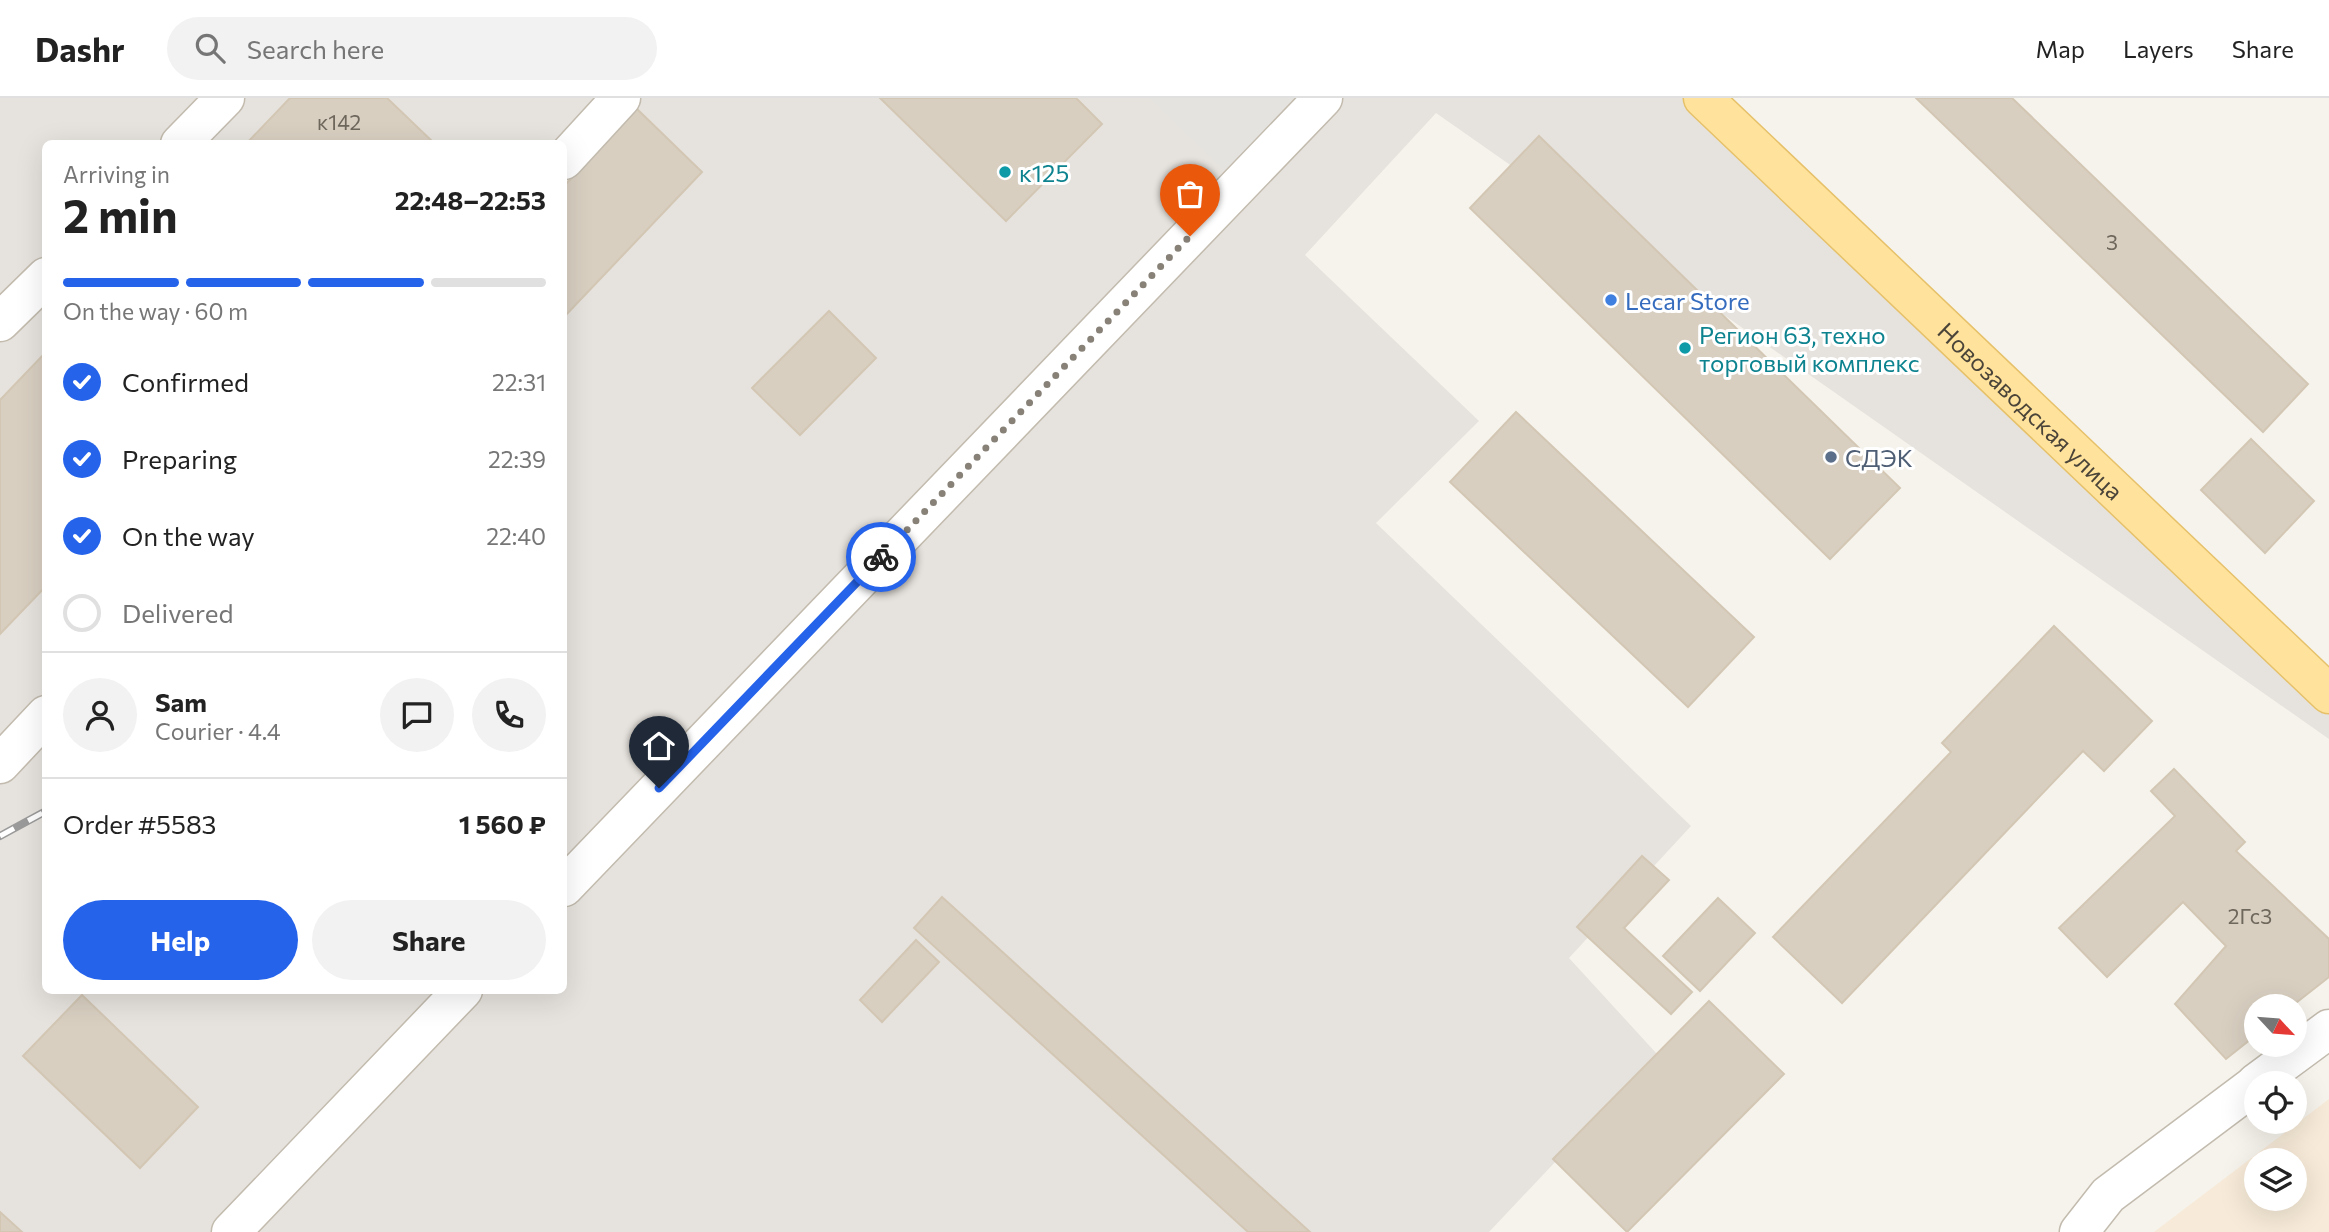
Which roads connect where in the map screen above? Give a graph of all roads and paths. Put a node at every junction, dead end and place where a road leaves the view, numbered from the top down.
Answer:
1 (225, 98) edge
2 (621, 98) edge
3 (1323, 98) edge
4 (1703, 98) edge
5 (184, 140) edge
6 (567, 157) edge
7 (42, 280) edge
8 (0, 322) edge
9 (2329, 694) edge
10 (42, 719) edge
11 (0, 764) edge
12 (567, 884) edge
13 (459, 994) edge
14 (2329, 1029) edge
15 (2273, 1071) edge
16 (2244, 1093) edge
17 (231, 1232) edge
18 (2079, 1232) edge

1 - 5 street
2 - 6 street
3 - 12 street
4 - 9 main road, Новозаводская улица
7 - 8 street
10 - 11 street
13 - 17 street
14 - 15 street
16 - 18 street

